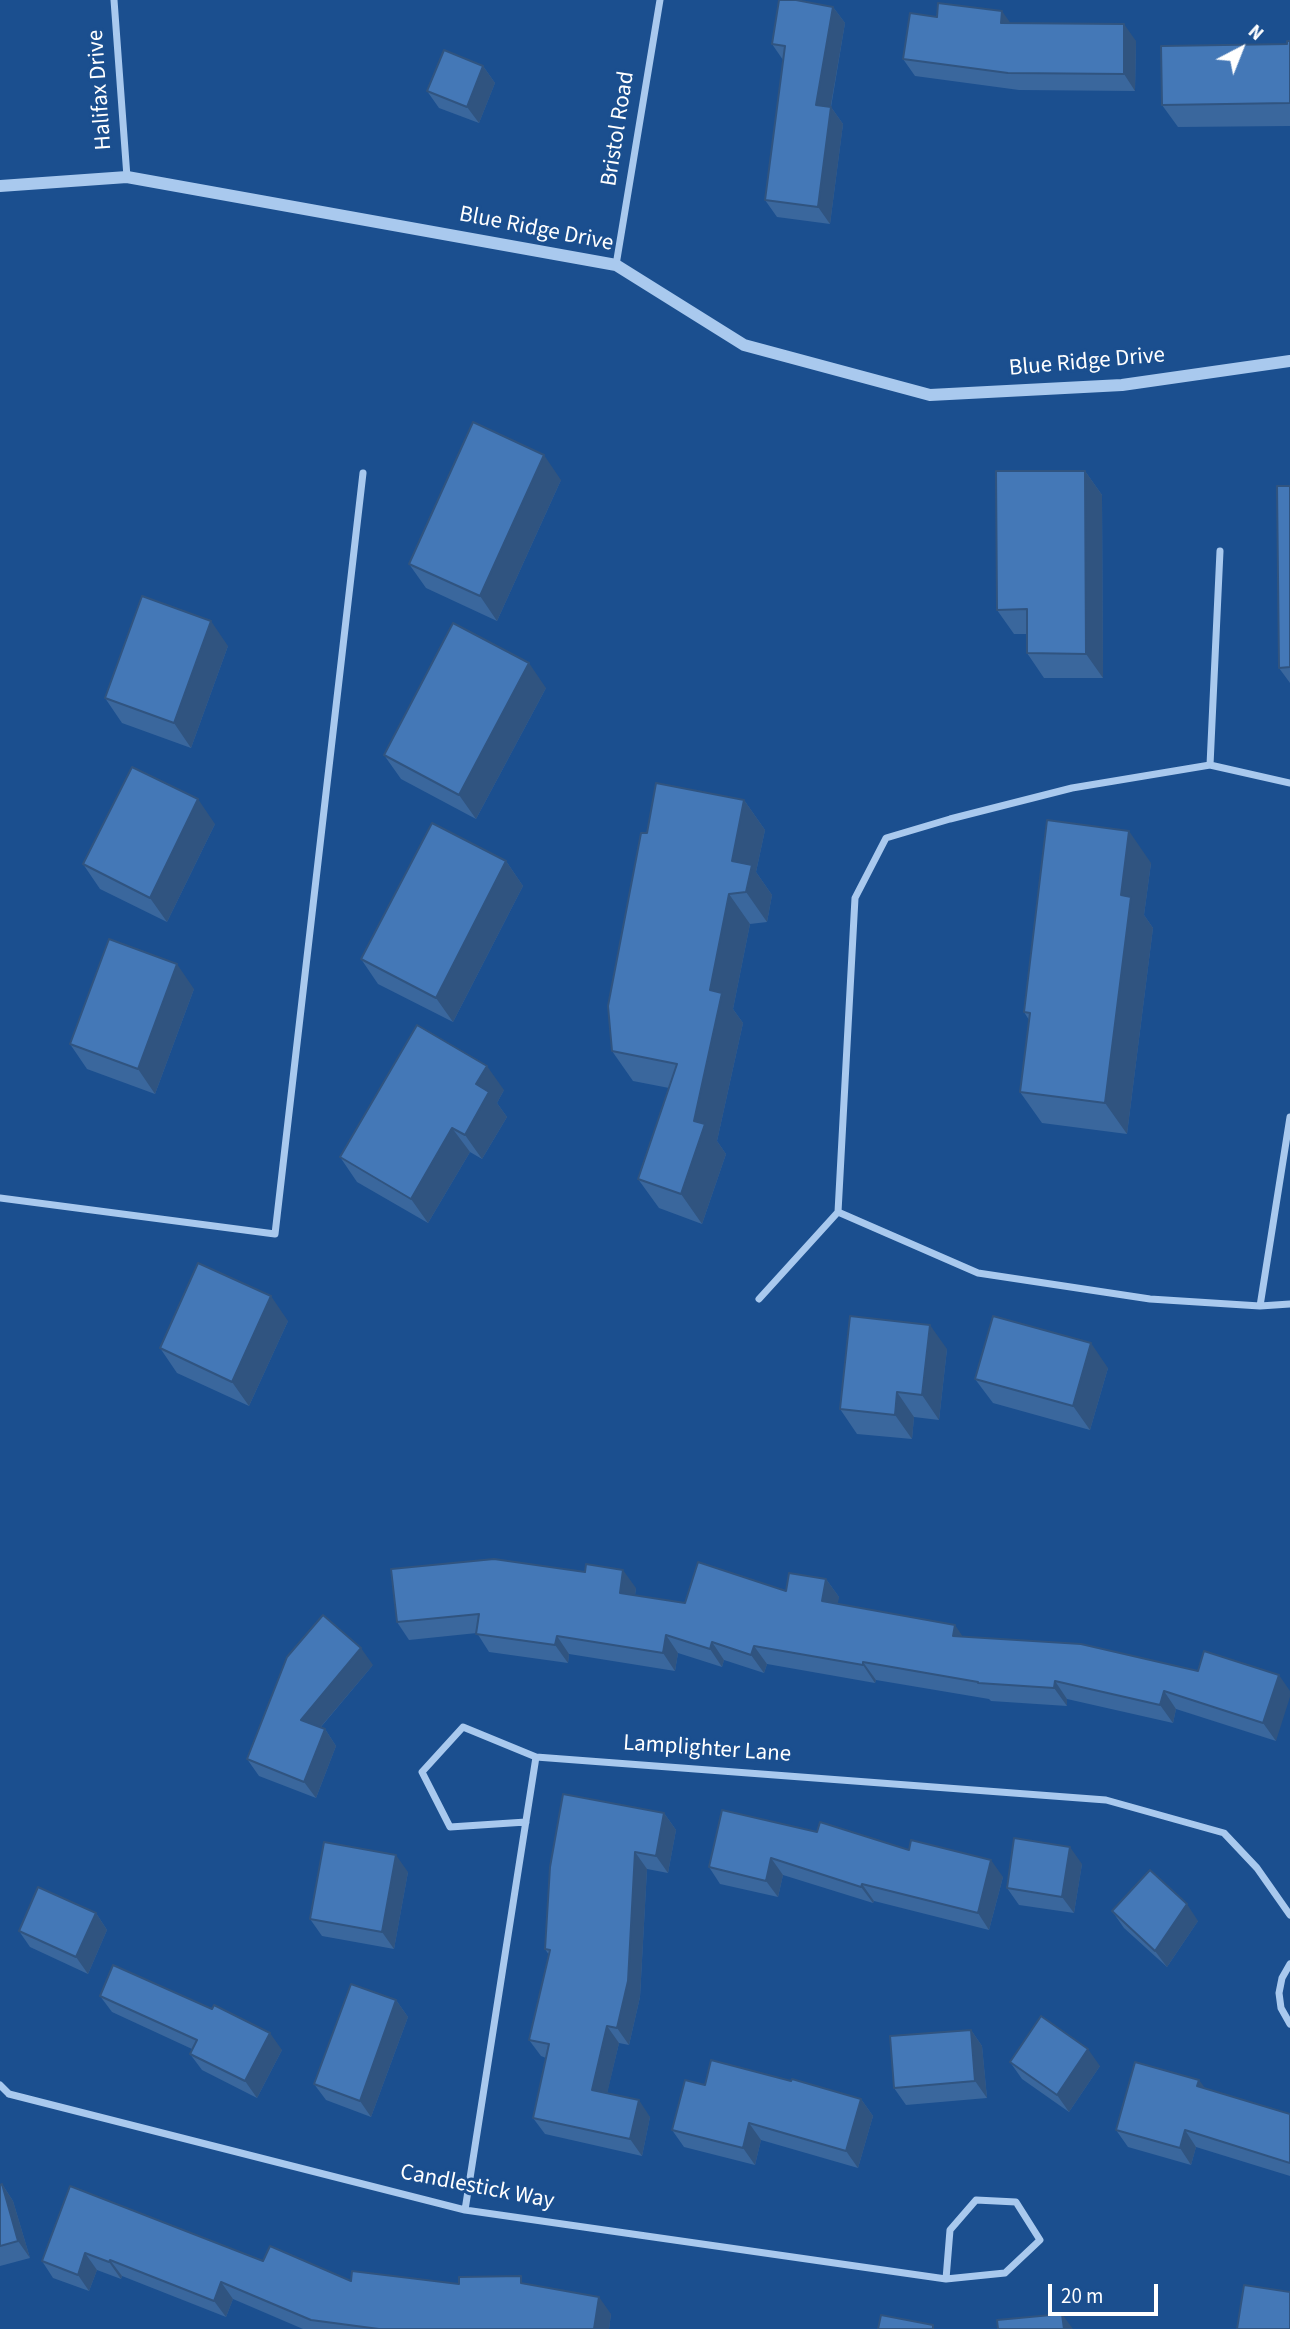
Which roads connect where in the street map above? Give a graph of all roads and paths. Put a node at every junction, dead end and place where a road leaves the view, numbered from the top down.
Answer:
1 (114, 0) edge
2 (660, 0) edge
3 (127, 177) junction
4 (0, 186) edge
5 (616, 265) junction
6 (1290, 361) edge
7 (363, 473) dead end
8 (1220, 551) dead end
9 (1210, 765) junction
10 (1290, 783) edge
11 (1290, 1117) edge
12 (0, 1198) edge
13 (838, 1212) junction
14 (759, 1299) dead end
15 (1290, 1304) edge
16 (1260, 1306) junction
17 (536, 1757) junction
18 (526, 1822) junction
19 (1290, 1915) edge
20 (1290, 1964) edge
21 (1290, 2024) edge
22 (0, 2085) edge
23 (9, 2094) junction
24 (0, 2102) edge
25 (465, 2210) junction
26 (946, 2279) junction

1 - 3 street, Halifax Drive
2 - 5 street, Bristol Road
3 - 4 street, Blue Ridge Drive
3 - 5 street, Blue Ridge Drive
5 - 6 street, Blue Ridge Drive
7 - 12 street
8 - 9 street
9 - 10 street
9 - 13 street
11 - 16 street
13 - 14 street
13 - 16 street
15 - 16 street
17 - 18 street
17 - 18 street, Lamplighter Lane
17 - 19 street, Lamplighter Lane
18 - 25 street
20 - 21 street
22 - 23 street
23 - 24 street
23 - 25 street, Candlestick Way
25 - 26 street, Candlestick Way
26 - 26 street, Candlestick Way

